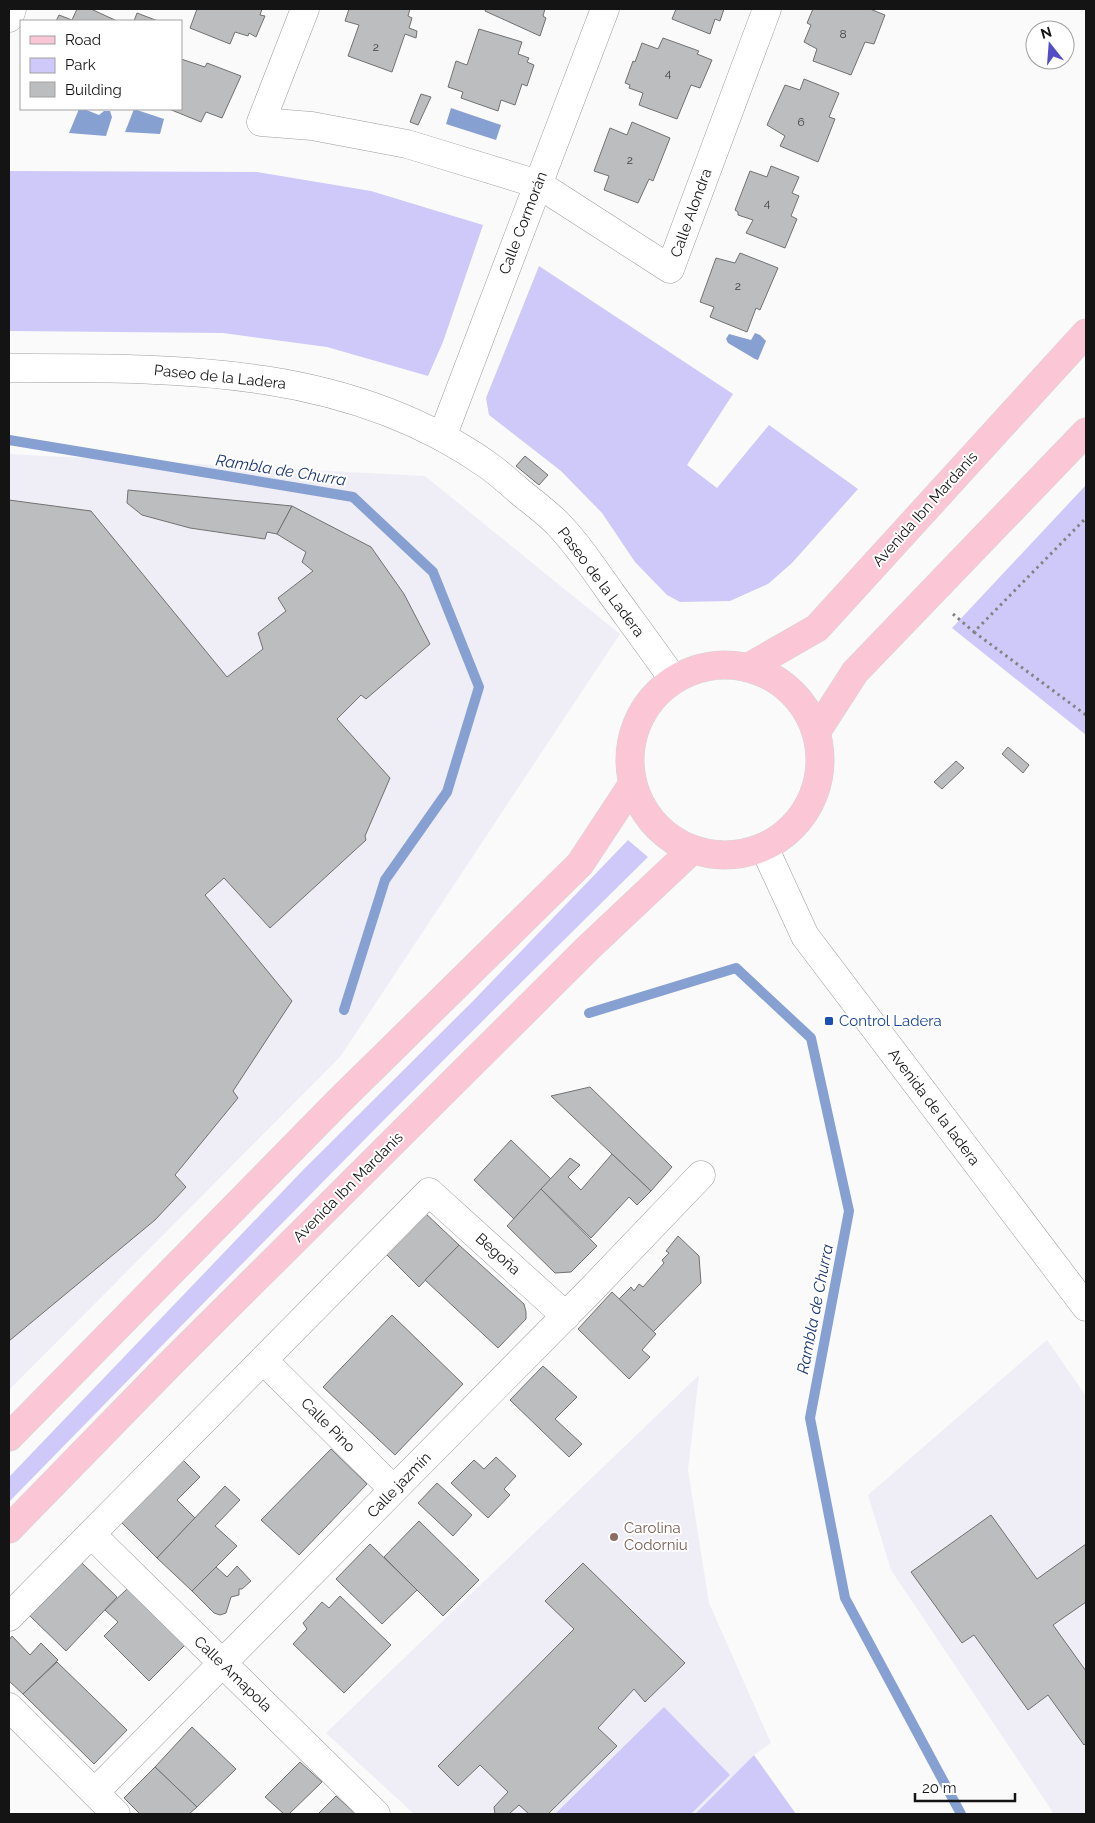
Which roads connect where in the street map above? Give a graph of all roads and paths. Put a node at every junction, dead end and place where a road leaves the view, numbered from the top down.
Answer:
1 (12, 9) edge
2 (305, 9) edge
3 (605, 9) edge
4 (767, 9) edge
5 (9, 18) edge
6 (538, 184) junction
7 (1086, 333) edge
8 (9, 368) edge
9 (1086, 432) edge
10 (442, 437) junction
11 (1086, 518) edge
12 (929, 595) junction
13 (974, 632) junction
14 (749, 667) junction
15 (673, 679) junction
16 (1086, 715) edge
17 (817, 731) junction
18 (632, 785) junction
19 (764, 847) junction
20 (692, 850) junction
21 (701, 1175) dead end
22 (1083, 1294) edge
23 (566, 1316) junction
24 (263, 1360) junction
25 (9, 1438) edge
26 (393, 1489) junction
27 (9, 1530) edge
28 (91, 1534) junction
29 (9, 1618) edge
30 (223, 1663) junction
31 (9, 1707) edge
32 (95, 1792) junction
33 (116, 1814) edge
34 (376, 1814) edge

1 - 5 street
2 - 6 street
3 - 6 street, Calle Cormorán
4 - 6 street, Calle Alondra
6 - 10 street, Calle Cormorán
7 - 14 main road, Avenida Ibn Mardanis
8 - 10 street, Paseo de la Ladera
9 - 12 main road
10 - 15 street, Paseo de la Ladera
11 - 13 path
12 - 13 path
12 - 17 main road
13 - 16 path
14 - 15 main road
14 - 17 main road
15 - 18 main road
17 - 19 main road
18 - 20 main road
18 - 25 main road
19 - 20 main road
19 - 22 street, Avenida de la ladera
20 - 27 main road, Avenida Ibn Mardanis
21 - 23 street, Calle jazmín
23 - 24 street, Begoña
23 - 26 street, Calle jazmín
24 - 26 street, Calle Pino
24 - 28 street
26 - 30 street, Calle jazmín
28 - 29 street
28 - 30 street, Calle Amapola
30 - 32 street, Calle jazmín
30 - 34 street, Calle Amapola
31 - 32 street
32 - 33 street

